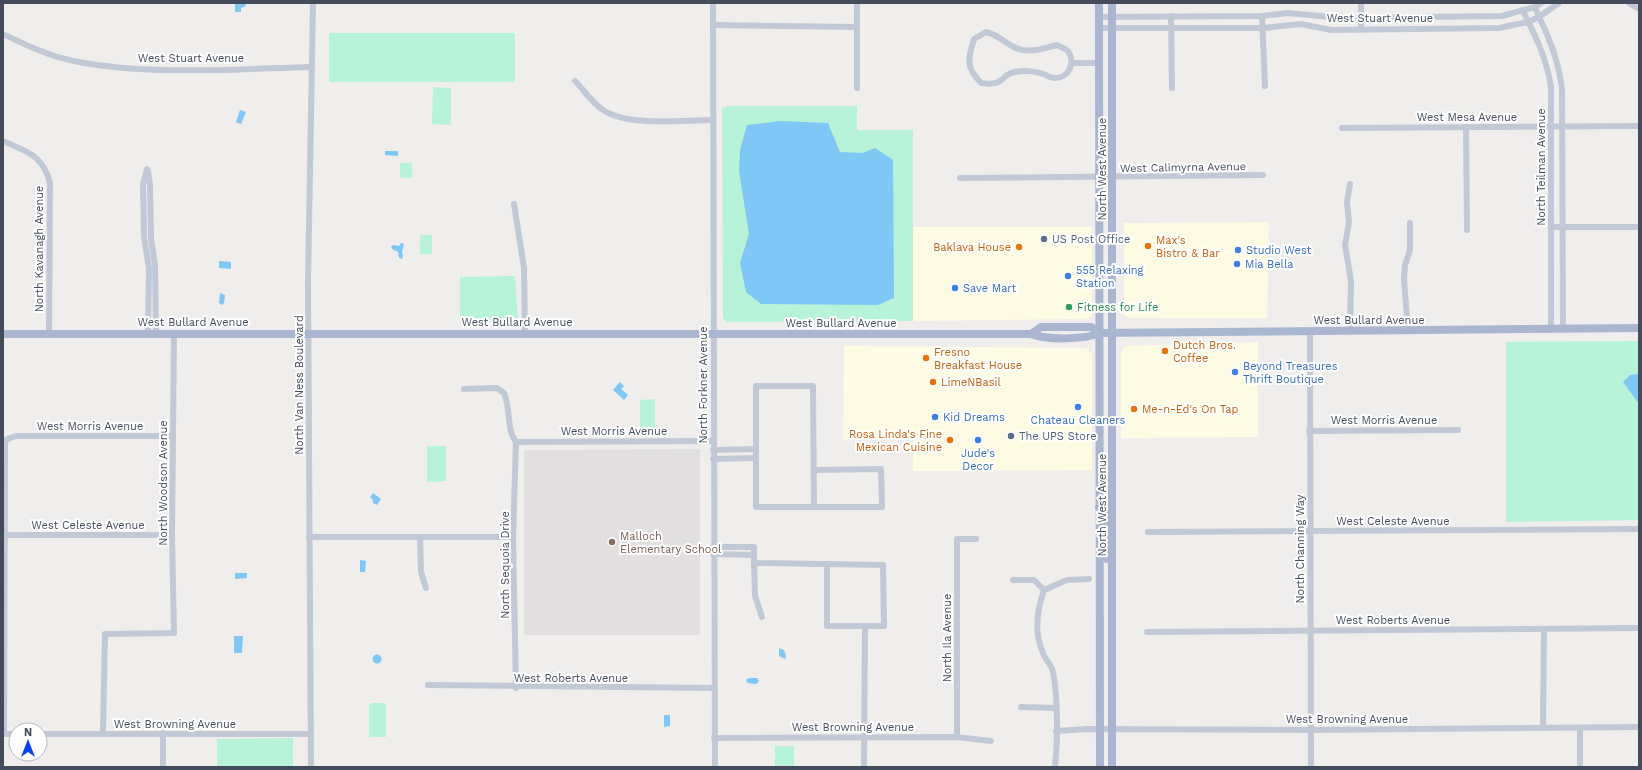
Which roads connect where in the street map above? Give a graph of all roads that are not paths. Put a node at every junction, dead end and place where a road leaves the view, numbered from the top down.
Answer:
1 (313, 3) edge
2 (713, 3) edge
3 (857, 3) edge
4 (1100, 3) edge
5 (1112, 3) edge
6 (1361, 3) edge
7 (1541, 3) edge
8 (1559, 3) edge
9 (1629, 3) edge
10 (1535, 7) junction
11 (1639, 9) edge
12 (1523, 11) junction
13 (1099, 16) junction
14 (1112, 16) junction
15 (1171, 16) junction
16 (1262, 16) junction
17 (1539, 17) junction
18 (1361, 18) junction
19 (1528, 22) junction
20 (714, 25) junction
21 (856, 27) junction
22 (1112, 27) junction
23 (1172, 27) junction
24 (1099, 28) junction
25 (1264, 28) junction
26 (1361, 29) junction
27 (3, 34) edge
28 (1072, 63) junction
29 (1099, 63) junction
30 (312, 67) junction
31 (575, 81) dead end
32 (1265, 86) dead end
33 (856, 88) dead end
34 (1172, 88) dead end
35 (713, 120) junction
36 (1552, 126) junction
37 (1563, 126) junction
38 (1639, 126) edge
39 (1466, 127) junction
40 (1342, 128) dead end
41 (3, 141) edge
42 (1263, 176) dead end
43 (960, 178) dead end
44 (1100, 178) junction
45 (1113, 178) junction
46 (1350, 184) dead end
47 (143, 202) junction
48 (150, 202) junction
49 (514, 204) dead end
50 (1410, 223) dead end
51 (1551, 227) junction
52 (1562, 227) junction
53 (1639, 227) edge
54 (1467, 230) dead end
55 (144, 238) junction
56 (151, 238) junction
57 (152, 278) junction
58 (1639, 328) edge
59 (1551, 329) junction
60 (1563, 329) junction
61 (1350, 331) junction
62 (1408, 331) junction
63 (1310, 332) junction
64 (152, 333) junction
65 (525, 333) junction
66 (712, 333) junction
67 (1099, 333) junction
68 (3, 334) edge
69 (49, 334) junction
70 (174, 334) junction
71 (310, 334) junction
72 (1113, 334) junction
73 (464, 389) dead end
74 (1458, 430) dead end
75 (1309, 431) junction
76 (173, 436) junction
77 (713, 441) junction
78 (516, 442) junction
79 (713, 450) junction
80 (756, 450) junction
81 (756, 458) junction
82 (713, 459) junction
83 (814, 470) junction
84 (814, 507) junction
85 (1099, 507) junction
86 (1639, 529) edge
87 (1310, 531) junction
88 (1148, 532) dead end
89 (3, 535) edge
90 (172, 535) junction
91 (310, 537) junction
92 (420, 537) junction
93 (513, 537) junction
94 (976, 539) dead end
95 (713, 546) junction
96 (713, 554) junction
97 (754, 555) junction
98 (754, 564) junction
99 (827, 564) junction
100 (1089, 579) dead end
101 (1013, 580) dead end
102 (426, 588) dead end
103 (1044, 590) junction
104 (762, 617) dead end
105 (1113, 625) junction
106 (865, 626) junction
107 (1639, 628) edge
108 (1544, 629) junction
109 (1310, 631) junction
110 (1147, 632) dead end
111 (428, 685) dead end
112 (516, 688) junction
113 (713, 688) junction
114 (1021, 707) dead end
115 (1056, 708) junction
116 (1542, 727) junction
117 (1639, 727) edge
118 (1580, 728) junction
119 (1100, 729) junction
120 (1113, 729) junction
121 (1056, 730) junction
122 (1311, 730) junction
123 (3, 734) edge
124 (48, 734) edge
125 (103, 734) junction
126 (163, 734) junction
127 (311, 734) junction
128 (864, 737) junction
129 (957, 737) junction
130 (714, 738) junction
131 (991, 740) dead end
132 (163, 767) edge
133 (311, 767) edge
134 (715, 767) edge
135 (864, 767) edge
136 (1055, 767) edge
137 (1100, 767) edge
138 (1112, 767) edge
139 (1311, 767) edge
140 (1580, 767) edge

1 - 30 street, North Van Ness Boulevard
2 - 20 street, North Forkner Avenue
3 - 21 street
4 - 13 main road, North West Avenue
5 - 14 main road, North West Avenue
6 - 18 street
7 - 10 street
8 - 17 street
9 - 11 street
10 - 12 street, West Stuart Avenue
10 - 17 street, North Teilman Avenue
12 - 18 street, West Stuart Avenue
12 - 19 street, North Teilman Avenue
13 - 14 street, West Stuart Avenue
13 - 24 main road, North West Avenue
14 - 15 street, West Stuart Avenue
14 - 22 main road, North West Avenue
15 - 16 street, West Stuart Avenue
15 - 23 street
16 - 18 street, West Stuart Avenue
16 - 25 street
17 - 19 street, West Stuart Avenue
17 - 37 street, North Teilman Avenue
18 - 26 street
19 - 26 street, West Stuart Avenue
19 - 36 street, North Teilman Avenue
20 - 21 street
20 - 35 street, North Forkner Avenue
21 - 33 street
22 - 23 street, West Stuart Avenue
22 - 24 street, West Stuart Avenue
22 - 45 main road, North West Avenue
23 - 25 street, West Stuart Avenue
23 - 34 street
24 - 29 main road, North West Avenue
25 - 26 street, West Stuart Avenue
25 - 32 street
27 - 30 street, West Stuart Avenue
28 - 28 street
28 - 29 street
29 - 44 main road, North West Avenue
30 - 71 street, North Van Ness Boulevard
31 - 35 street
35 - 66 street, North Forkner Avenue
36 - 37 street, West Mesa Avenue
36 - 39 street, West Mesa Avenue
36 - 51 street, North Teilman Avenue
37 - 38 street, West Mesa Avenue
37 - 52 street, North Teilman Avenue
39 - 40 street, West Mesa Avenue
39 - 54 street
41 - 69 street, North Kavanagh Avenue
42 - 45 street, West Calimyrna Avenue
43 - 44 street, West Calimyrna Avenue
44 - 45 street, West Calimyrna Avenue
44 - 67 main road, North West Avenue
45 - 72 main road, North West Avenue
46 - 61 street
47 - 48 street
47 - 48 street
47 - 55 street
48 - 56 street
49 - 65 street
50 - 62 street
51 - 52 street
51 - 59 street, North Teilman Avenue
52 - 53 street
52 - 60 street, North Teilman Avenue
55 - 56 street
55 - 57 street
56 - 57 street
57 - 64 street
58 - 60 main road, West Bullard Avenue
59 - 60 main road, West Bullard Avenue
59 - 62 main road, West Bullard Avenue
61 - 62 main road, West Bullard Avenue
61 - 63 main road, West Bullard Avenue
63 - 72 main road, West Bullard Avenue
63 - 75 street, North Channing Way
64 - 69 main road, West Bullard Avenue
64 - 70 main road, West Bullard Avenue
65 - 66 main road, West Bullard Avenue
65 - 71 main road, West Bullard Avenue
66 - 67 main road, West Bullard Avenue
66 - 77 street, North Forkner Avenue
67 - 72 main road, West Bullard Avenue
67 - 85 main road, North West Avenue
68 - 69 main road, West Bullard Avenue
70 - 71 main road, West Bullard Avenue
70 - 76 street, North Woodson Avenue
71 - 91 street, North Van Ness Boulevard
72 - 105 main road, North West Avenue
73 - 78 street
74 - 75 street, West Morris Avenue
75 - 87 street, North Channing Way
76 - 89 street, West Morris Avenue
76 - 90 street, North Woodson Avenue
77 - 78 street, West Morris Avenue
77 - 79 street, North Forkner Avenue
78 - 93 street, North Sequoia Drive
79 - 80 street
79 - 82 street, North Forkner Avenue
80 - 81 street
80 - 83 street
81 - 82 street
81 - 84 street
82 - 95 street, North Forkner Avenue
83 - 84 street
83 - 84 street
85 - 105 main road
85 - 119 main road, North West Avenue
86 - 87 street, West Celeste Avenue
87 - 88 street, West Celeste Avenue
87 - 109 street, North Channing Way
89 - 90 street, West Celeste Avenue
89 - 123 street
90 - 125 street, North Woodson Avenue
91 - 92 street
91 - 127 street, North Van Ness Boulevard
92 - 93 street
92 - 102 street
93 - 112 street, North Sequoia Drive
94 - 129 street, North Ila Avenue
95 - 96 street, North Forkner Avenue
95 - 97 street
96 - 97 street
96 - 113 street, North Forkner Avenue
97 - 98 street
98 - 99 street
98 - 104 street
99 - 106 street
99 - 106 street
100 - 103 street
101 - 103 street
103 - 115 street
105 - 120 main road, North West Avenue
106 - 128 street
107 - 108 street, West Roberts Avenue
108 - 109 street, West Roberts Avenue
108 - 116 street
109 - 110 street, West Roberts Avenue
109 - 122 street, North Channing Way
111 - 112 street, West Roberts Avenue
112 - 113 street, West Roberts Avenue
113 - 130 street, North Forkner Avenue
114 - 115 street
115 - 121 street
116 - 118 street, West Browning Avenue
116 - 122 street, West Browning Avenue
117 - 118 street, West Browning Avenue
118 - 140 street
119 - 120 street, West Browning Avenue
119 - 121 street, West Browning Avenue
119 - 137 main road, North West Avenue
120 - 122 street, West Browning Avenue
120 - 138 main road, North West Avenue
121 - 136 street
122 - 139 street, North Channing Way
124 - 125 street, West Browning Avenue
125 - 126 street, West Browning Avenue
126 - 127 street, West Browning Avenue
126 - 132 street
127 - 133 street, North Van Ness Boulevard
128 - 129 street, West Browning Avenue
128 - 130 street, West Browning Avenue
128 - 135 street
129 - 131 street, West Browning Avenue
130 - 134 street, North Forkner Avenue

